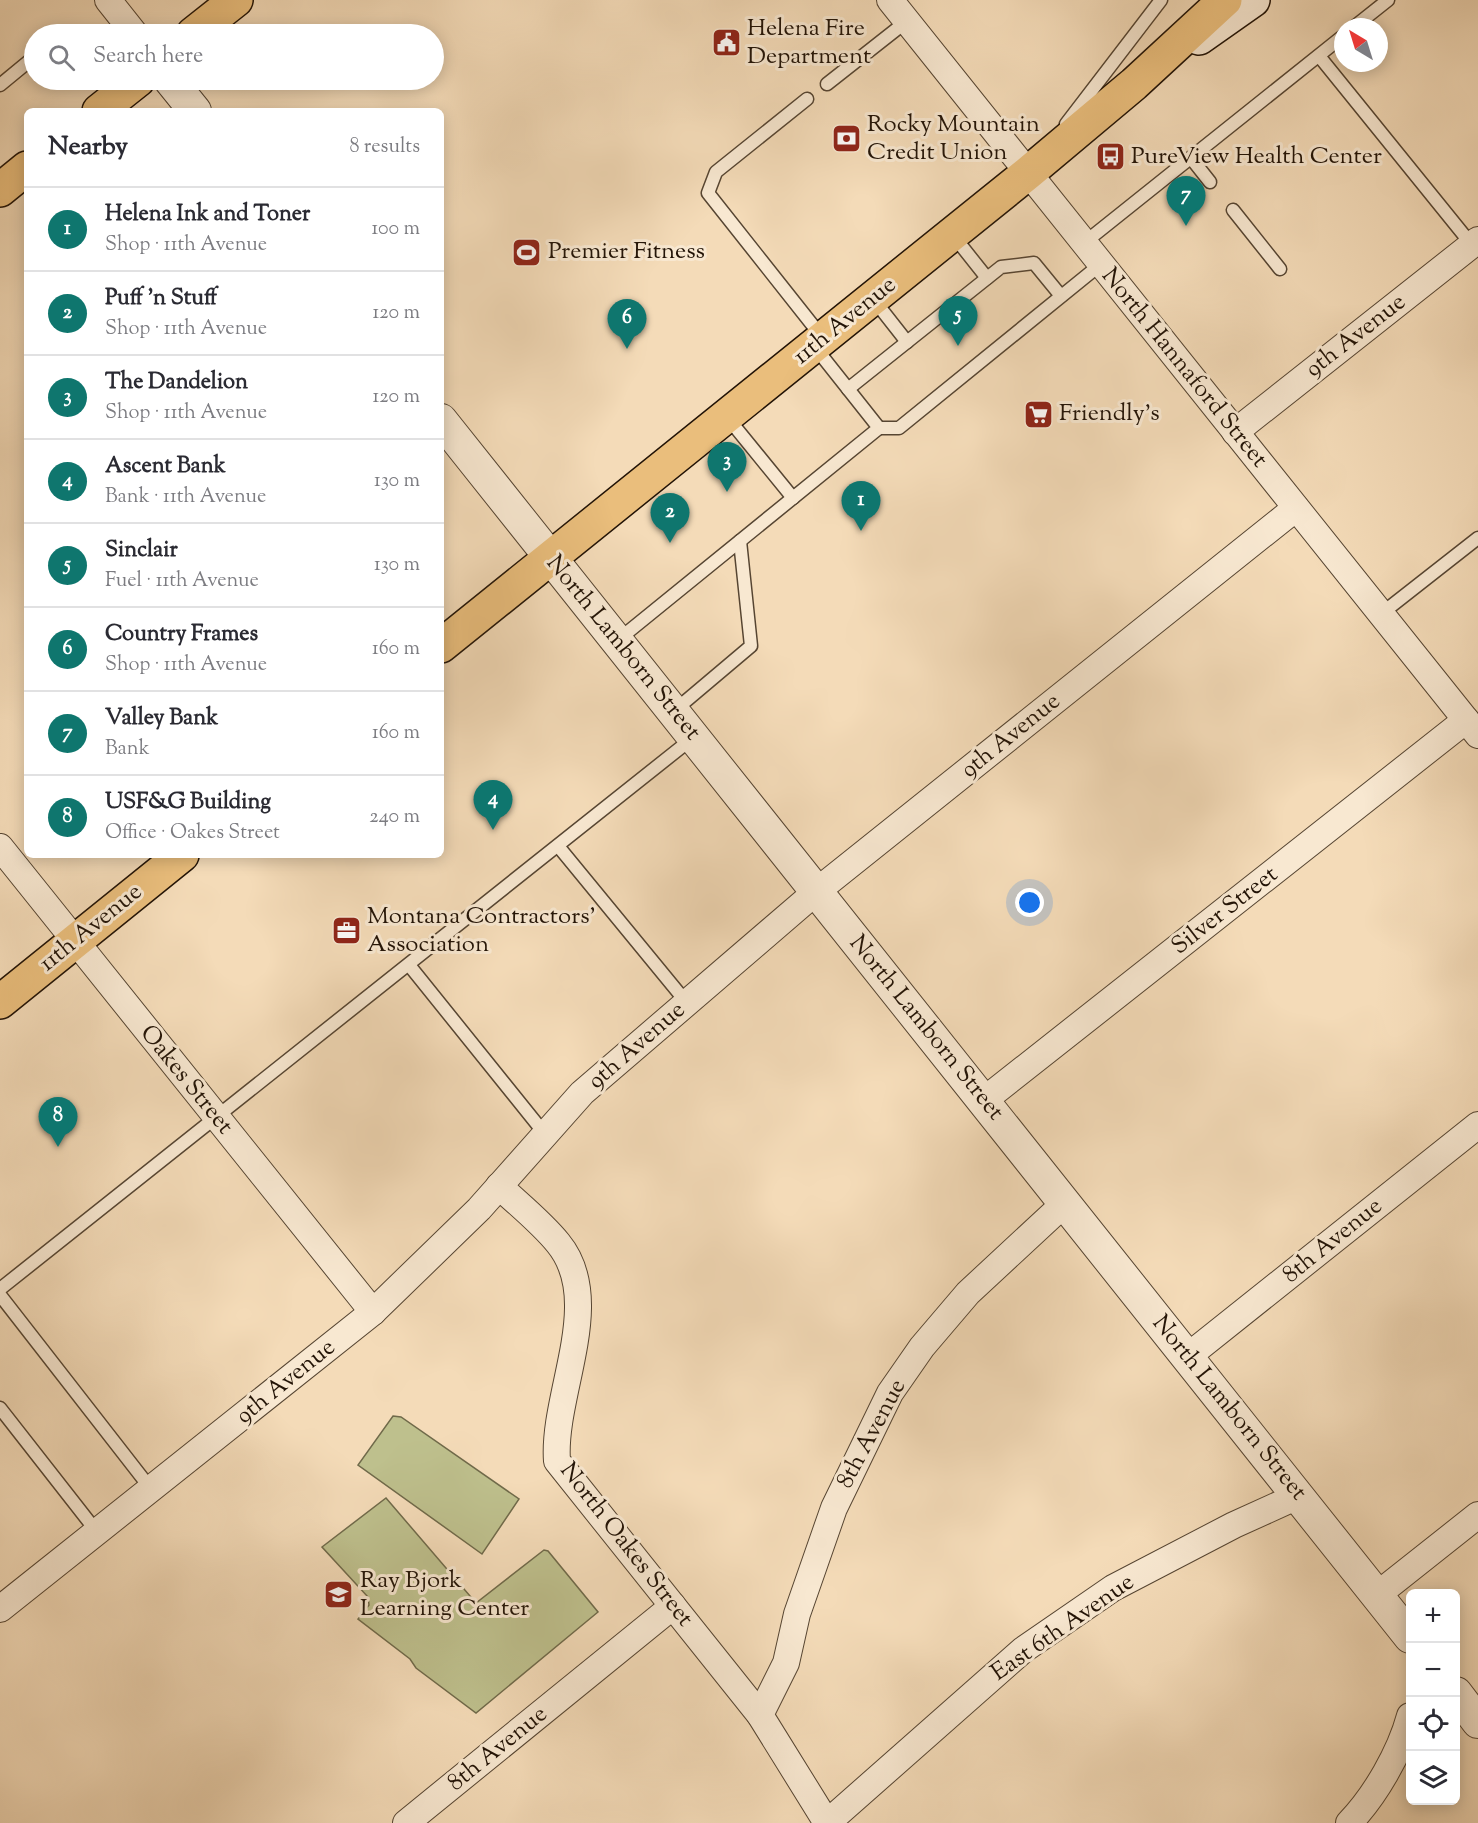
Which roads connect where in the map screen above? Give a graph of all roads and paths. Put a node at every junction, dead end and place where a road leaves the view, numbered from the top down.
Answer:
1 (108, 0) edge
2 (236, 0) edge
3 (890, 0) edge
4 (1161, 0) edge
5 (1226, 0) edge
6 (1253, 0) edge
7 (1388, 0) edge
8 (1365, 18) edge
9 (907, 21) junction
10 (127, 24) edge
11 (206, 24) edge
12 (1334, 44) edge
13 (1319, 56) junction
14 (24, 65) edge
15 (827, 84) dead end
16 (1134, 84) junction
17 (0, 85) edge
18 (125, 90) edge
19 (178, 90) edge
20 (807, 99) dead end
21 (103, 108) edge
22 (193, 108) edge
23 (1191, 158) junction
24 (24, 170) edge
25 (1028, 173) junction
26 (1210, 182) dead end
27 (0, 190) edge
28 (1233, 210) dead end
29 (952, 234) junction
30 (1084, 243) junction
31 (1475, 243) edge
32 (1101, 264) junction
33 (1280, 269) dead end
34 (987, 278) junction
35 (1061, 296) junction
36 (873, 298) junction
37 (818, 342) junction
38 (907, 342) junction
39 (848, 389) junction
40 (726, 416) junction
41 (444, 424) edge
42 (879, 428) junction
43 (1235, 432) junction
44 (793, 498) junction
45 (1296, 508) junction
46 (1478, 538) edge
47 (740, 541) junction
48 (551, 558) junction
49 (1381, 614) junction
50 (617, 641) junction
51 (444, 644) edge
52 (673, 711) junction
53 (1472, 728) edge
54 (694, 737) junction
55 (558, 846) junction
56 (0, 847) edge
57 (178, 858) edge
58 (817, 891) junction
59 (75, 942) junction
60 (409, 965) junction
61 (0, 1002) edge
62 (687, 1003) junction
63 (983, 1101) junction
64 (217, 1118) junction
65 (1478, 1125) edge
66 (545, 1134) junction
67 (499, 1186) junction
68 (1065, 1203) junction
69 (0, 1289) edge
70 (0, 1295) edge
71 (373, 1312) junction
72 (1187, 1357) junction
73 (0, 1408) edge
74 (151, 1489) junction
75 (1298, 1496) junction
76 (1478, 1515) edge
77 (97, 1532) junction
78 (1377, 1595) junction
79 (673, 1606) junction
80 (0, 1609) edge
81 (1406, 1632) edge
82 (1458, 1697) edge
83 (760, 1715) junction
84 (1478, 1722) edge
85 (1406, 1726) edge
86 (406, 1823) edge
87 (827, 1823) edge
88 (1349, 1823) edge

1 - 10 street
2 - 11 highway
3 - 9 street, North Hannaford Street
4 - 25 lane
5 - 16 highway
6 - 16 main road, 11th Avenue
7 - 8 lane
9 - 15 lane
9 - 25 street, North Hannaford Street
12 - 13 lane
13 - 23 lane
13 - 31 lane
14 - 17 lane
16 - 25 highway, 11th Avenue
18 - 21 highway
19 - 22 street
20 - 37 lane
23 - 26 lane
23 - 30 lane
24 - 27 highway
25 - 29 highway, 11th Avenue
25 - 30 street, North Hannaford Street
28 - 33 lane
29 - 34 lane
29 - 36 highway, 11th Avenue
30 - 32 street, North Hannaford Street
31 - 43 street, 9th Avenue
32 - 35 lane
32 - 43 street, North Hannaford Street
34 - 35 lane
34 - 38 lane
35 - 42 lane
36 - 37 highway, 11th Avenue
36 - 38 lane
37 - 39 lane
37 - 40 highway, 11th Avenue
38 - 39 lane
39 - 42 lane
40 - 44 lane
40 - 48 highway, 11th Avenue
41 - 48 street, North Lamborn Street
42 - 44 lane
43 - 45 street, North Hannaford Street
44 - 47 lane
45 - 49 street, North Hannaford Street
45 - 58 street, 9th Avenue
46 - 49 lane
47 - 50 lane
47 - 52 lane
48 - 50 street, North Lamborn Street
48 - 51 highway, 11th Avenue
49 - 53 street, North Hannaford Street
50 - 52 street, North Lamborn Street
52 - 54 street, North Lamborn Street
53 - 63 street, Silver Street
54 - 55 lane
54 - 58 street, North Lamborn Street
55 - 60 lane
55 - 62 lane
56 - 59 street, Oakes Street
57 - 59 highway, 11th Avenue
58 - 62 street, 9th Avenue
58 - 63 street, North Lamborn Street
59 - 61 highway, 11th Avenue
59 - 64 street, Oakes Street
60 - 64 lane
60 - 66 lane
62 - 66 street, 9th Avenue
63 - 68 street, North Lamborn Street
64 - 69 lane
64 - 71 street, Oakes Street
65 - 72 street, 8th Avenue
66 - 67 street, 9th Avenue
67 - 71 street, 9th Avenue
67 - 79 street, North Oakes Street
68 - 72 street, North Lamborn Street
68 - 83 street, 8th Avenue
70 - 74 lane
71 - 74 street, 9th Avenue
72 - 75 street, North Lamborn Street
73 - 77 lane
74 - 77 street, 9th Avenue
75 - 78 street, North Lamborn Street
75 - 87 street, East 6th Avenue
76 - 78 street
77 - 80 street, 9th Avenue
78 - 81 street, North Lamborn Street
79 - 83 street, North Oakes Street
79 - 86 street, 8th Avenue
82 - 84 street
83 - 87 street, North Oakes Street
85 - 88 street

